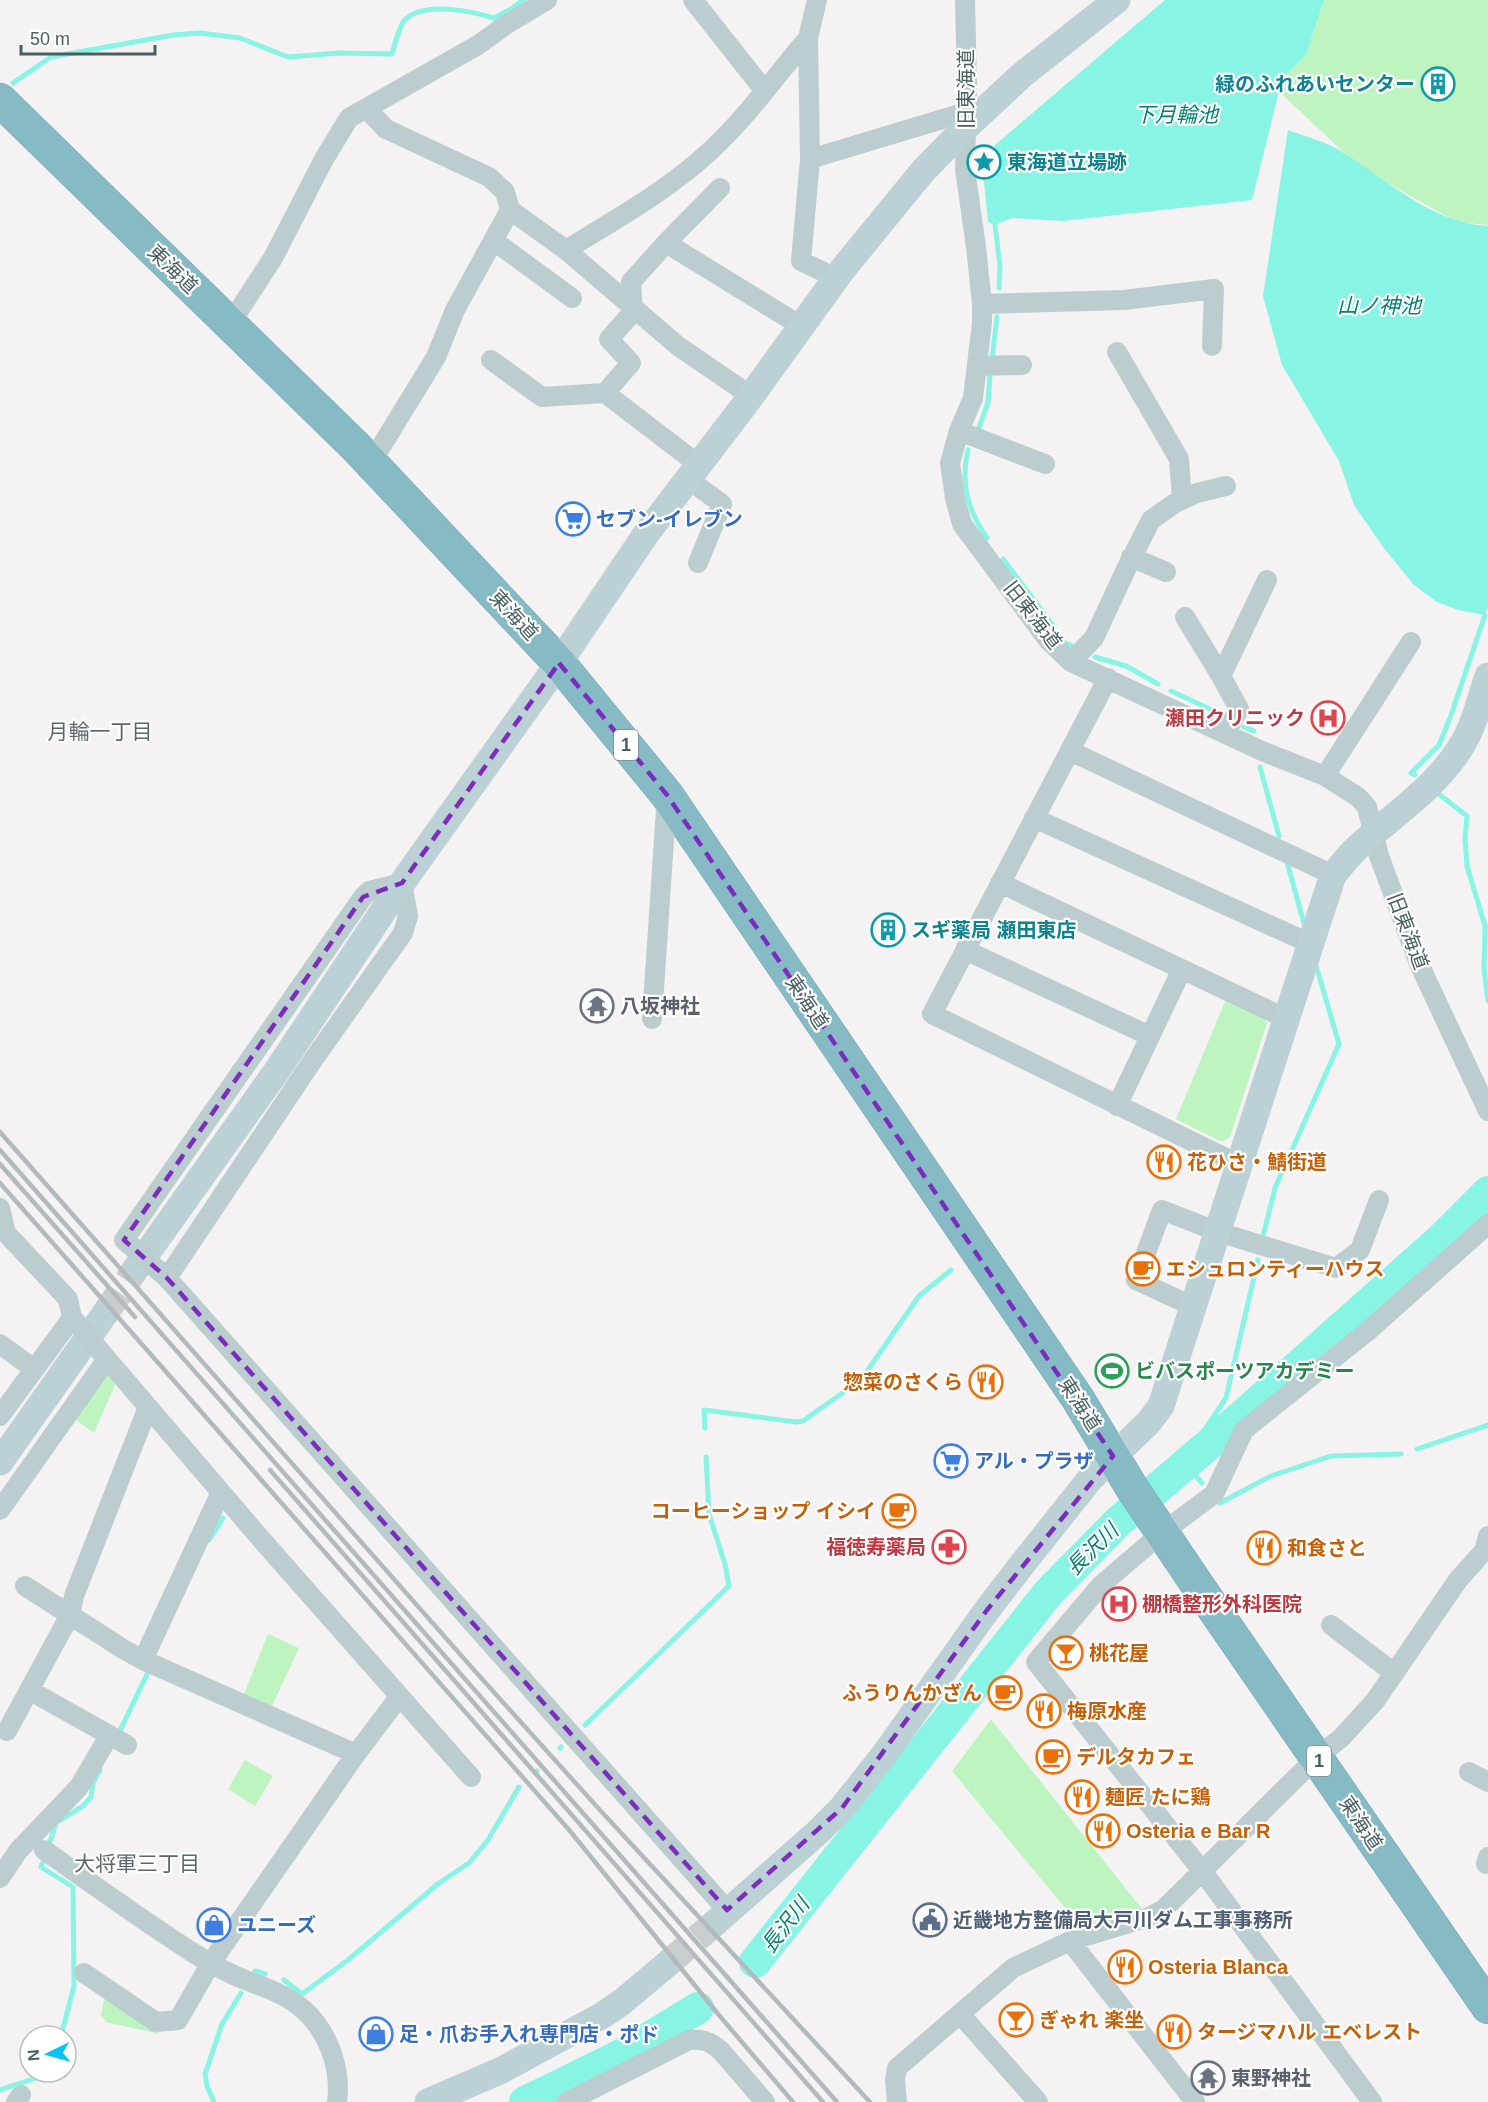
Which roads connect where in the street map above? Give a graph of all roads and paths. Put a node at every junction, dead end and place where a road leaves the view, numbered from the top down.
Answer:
1 (547, 0) edge
2 (693, 0) edge
3 (817, 0) edge
4 (965, 0) edge
5 (1116, 0) edge
6 (808, 38) junction
7 (764, 90) junction
8 (0, 100) edge
9 (367, 109) junction
10 (966, 119) junction
11 (810, 159) junction
12 (720, 188) dead end
13 (510, 210) junction
14 (494, 241) junction
15 (666, 243) junction
16 (566, 250) junction
17 (836, 278) junction
18 (572, 298) dead end
19 (982, 304) junction
20 (633, 308) junction
21 (230, 324) junction
22 (801, 326) junction
23 (1212, 346) dead end
24 (1117, 352) dead end
25 (491, 360) dead end
26 (1022, 365) dead end
27 (977, 366) junction
28 (605, 393) junction
29 (751, 396) junction
30 (959, 431) junction
31 (371, 463) junction
32 (1044, 464) dead end
33 (693, 472) junction
34 (1226, 486) dead end
35 (1182, 500) junction
36 (1131, 557) junction
37 (698, 563) dead end
38 (1166, 572) dead end
39 (1267, 580) dead end
40 (1185, 617) dead end
41 (1411, 642) dead end
42 (1071, 662) junction
43 (559, 663) junction
44 (1221, 676) junction
45 (1488, 676) edge
46 (1108, 678) junction
47 (1480, 729) edge
48 (1225, 734) junction
49 (1070, 751) junction
50 (1325, 776) junction
51 (667, 795) junction
52 (1034, 818) junction
53 (1374, 834) junction
54 (1333, 875) junction
55 (1000, 883) junction
56 (1311, 944) junction
57 (965, 951) junction
58 (1182, 969) junction
59 (652, 1019) dead end
60 (1287, 1019) junction
61 (1150, 1036) junction
62 (1118, 1106) junction
63 (1488, 1111) edge
64 (1240, 1166) junction
65 (1379, 1200) dead end
66 (0, 1208) edge
67 (1488, 1224) edge
68 (1218, 1232) junction
69 (148, 1265) joint
70 (1194, 1307) junction
71 (104, 1314) tunnel mouth
72 (73, 1320) junction
73 (0, 1344) edge
74 (104, 1355) junction
75 (34, 1369) junction
76 (148, 1407) junction
77 (0, 1416) edge
78 (1113, 1456) junction
79 (0, 1462) edge
80 (221, 1492) junction
81 (0, 1510) edge
82 (1157, 1523) junction
83 (1488, 1536) edge
84 (25, 1586) dead end
85 (70, 1615) junction
86 (1331, 1624) dead end
87 (150, 1663) junction
88 (1394, 1673) junction
89 (29, 1690) junction
90 (399, 1697) junction
91 (7, 1731) dead end
92 (356, 1754) junction
93 (1316, 1758) junction
94 (471, 1778) dead end
95 (50, 1854) dead end
96 (1203, 1872) junction
97 (0, 1878) edge
98 (721, 1916) joint
99 (1071, 1941) junction
100 (211, 1963) junction
101 (666, 1965) tunnel mouth
102 (84, 1973) dead end
103 (1488, 2007) edge
104 (960, 2014) junction
105 (337, 2102) edge
106 (428, 2102) edge
107 (567, 2102) edge
108 (765, 2102) edge
109 (897, 2102) edge
110 (1038, 2102) edge
111 (1195, 2102) edge
112 (1372, 2102) edge

1 - 9 street
2 - 7 street
3 - 6 street
4 - 10 street, 旧東海道
5 - 10 street
6 - 7 street
6 - 11 street
7 - 16 street
8 - 21 highway, 東海道 / 1
9 - 13 street
9 - 21 street
10 - 11 street
10 - 17 street
10 - 19 street, 旧東海道
11 - 17 street
12 - 15 street
13 - 14 street
13 - 16 street
14 - 18 street
14 - 31 street
15 - 20 street
15 - 22 street
16 - 20 street
17 - 22 street
19 - 23 street
19 - 27 street, 旧東海道
20 - 28 street
20 - 29 street
21 - 31 highway, 東海道 / 1
22 - 29 street
24 - 35 street
25 - 28 street
26 - 27 street
27 - 30 street, 旧東海道
28 - 33 street
29 - 33 street
30 - 32 street
30 - 42 street, 旧東海道
31 - 43 highway, 東海道 / 1
33 - 37 street
33 - 43 street
34 - 35 street
35 - 36 street
36 - 38 street
36 - 42 street
39 - 44 street
40 - 44 street
41 - 50 street
42 - 46 street, 旧東海道
43 - 51 highway, 東海道 / 1
43 - 69 street
44 - 48 street
45 - 47 street
46 - 48 street, 旧東海道
46 - 49 street
47 - 53 street
48 - 50 street, 旧東海道
49 - 52 street
49 - 54 street
50 - 53 street, 旧東海道
51 - 59 street
51 - 78 highway, 東海道 / 1
52 - 55 street
52 - 56 street
53 - 54 street
53 - 63 street, 旧東海道
54 - 56 street
55 - 57 street
55 - 58 street
56 - 60 street
57 - 61 street
57 - 62 street
58 - 60 street
58 - 61 street
60 - 64 street
61 - 62 street
62 - 64 street
64 - 68 street
65 - 68 street
66 - 72 street
67 - 82 street
68 - 70 street
68 - 70 street
69 - 98 street
70 - 78 street
71 - 79 street
72 - 74 street, bridge
72 - 75 street
73 - 75 street
74 - 76 street
74 - 81 street
75 - 77 street
76 - 80 street
76 - 85 street
78 - 82 highway, 東海道 / 1
78 - 98 street
80 - 87 street
80 - 90 street
82 - 93 highway, 東海道 / 1
82 - 96 street
83 - 88 street
84 - 85 street
85 - 87 street
85 - 89 street
86 - 88 street
87 - 92 street
88 - 93 street
89 - 91 street
89 - 97 street
90 - 92 street
90 - 94 street
92 - 100 street
93 - 96 street
93 - 103 highway, 東海道 / 1
95 - 100 street
96 - 99 street
96 - 112 street
99 - 104 street
99 - 111 street
100 - 102 street
100 - 105 street
101 - 106 street
104 - 109 street
104 - 110 street
107 - 108 street

